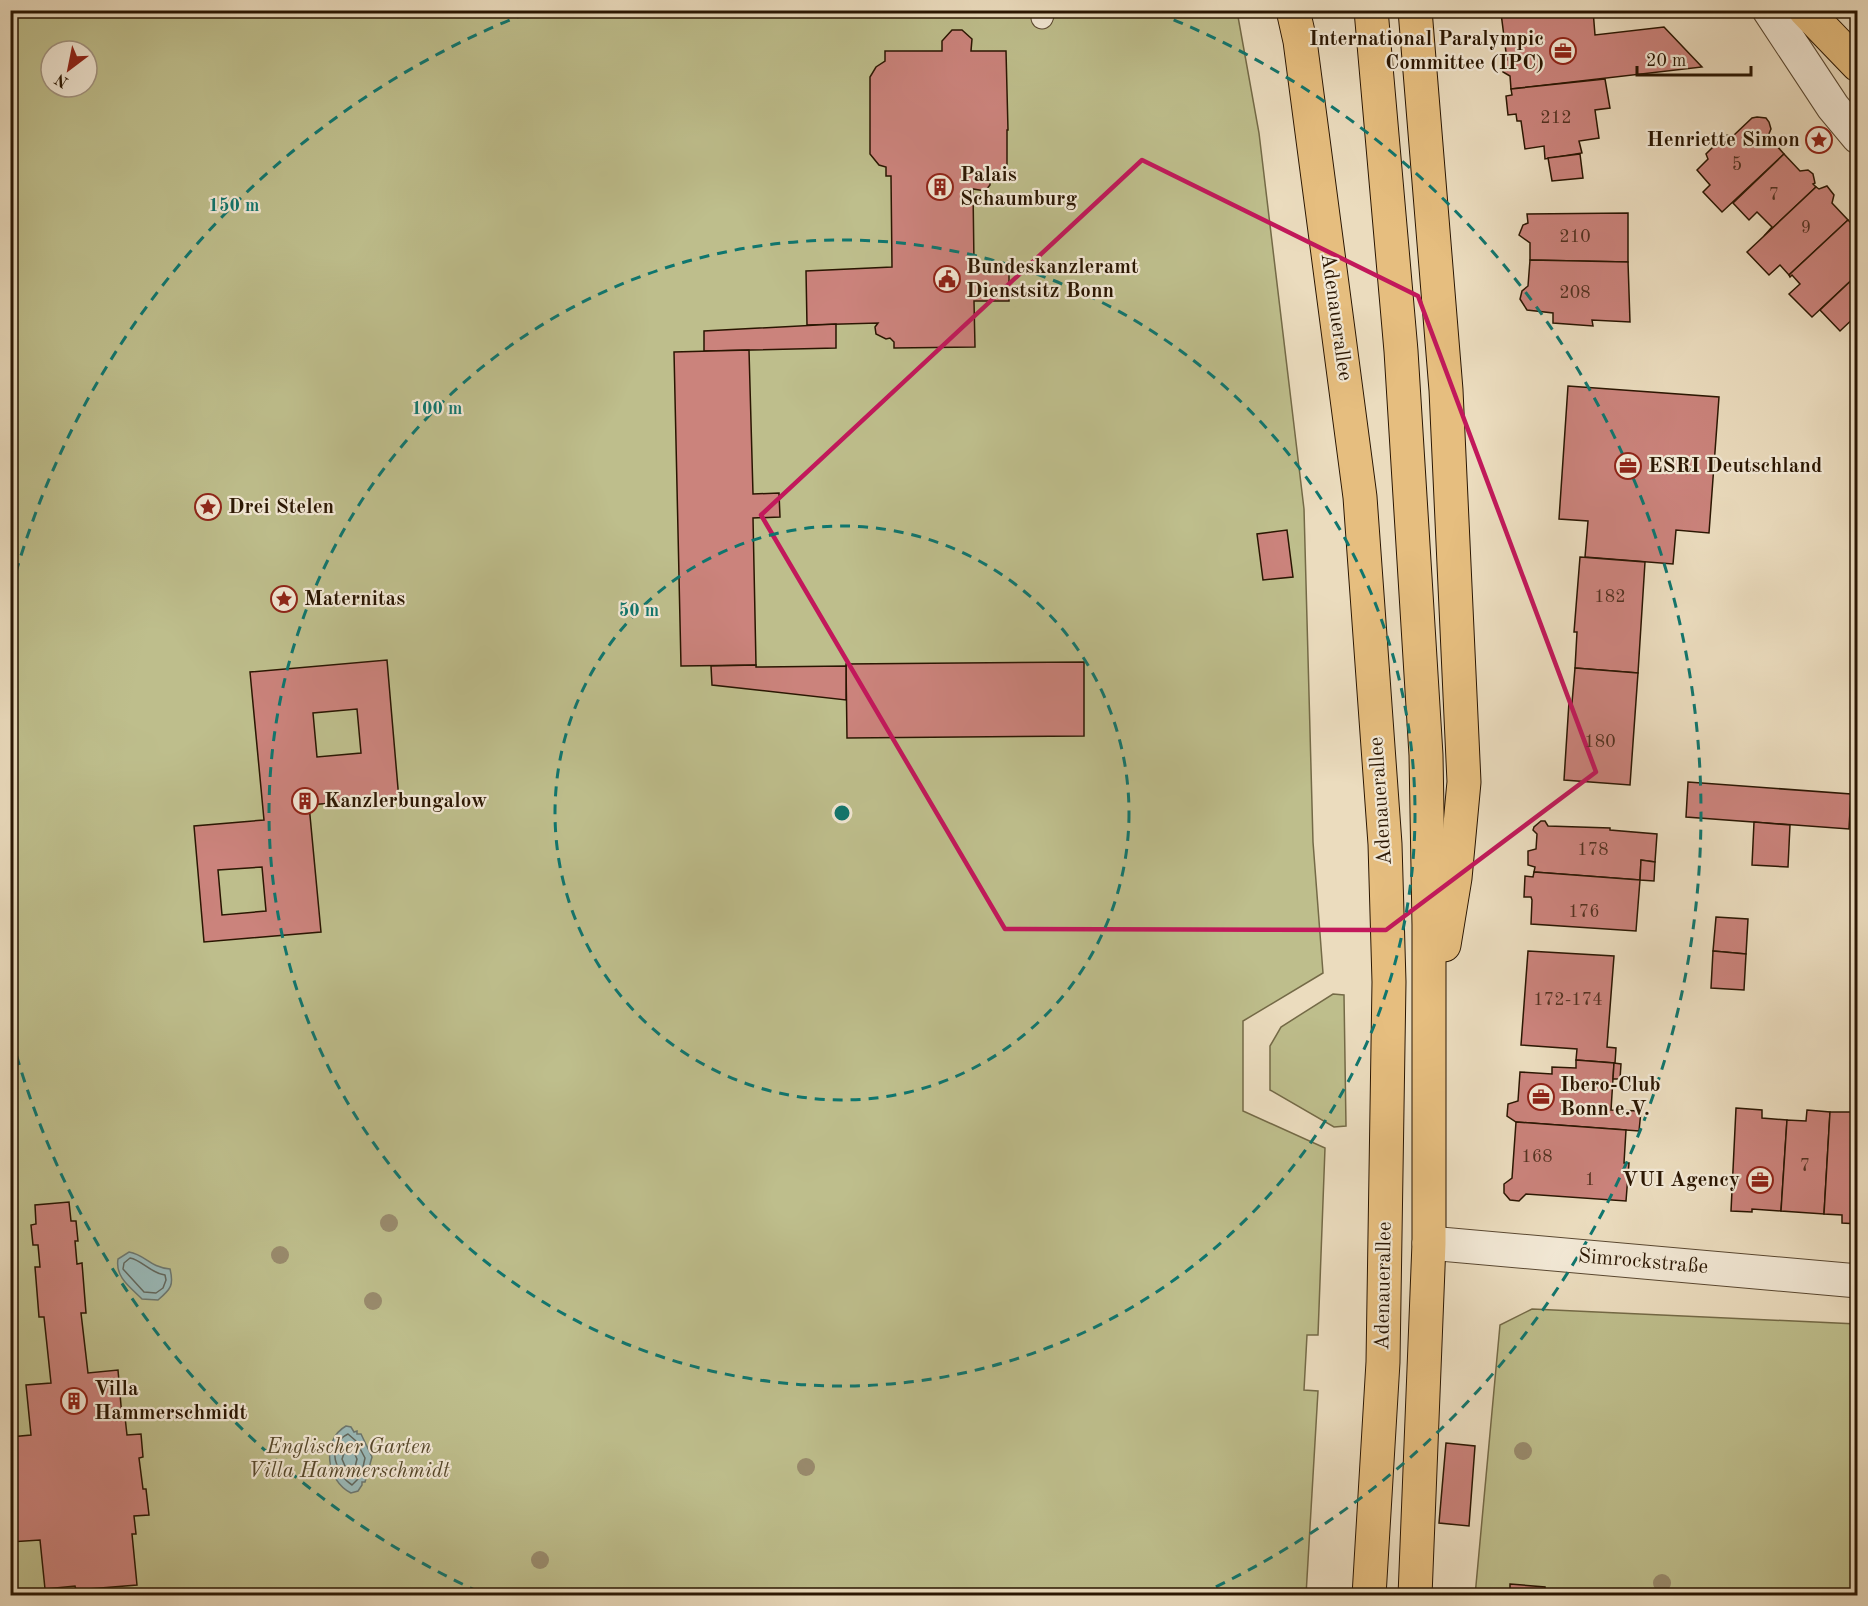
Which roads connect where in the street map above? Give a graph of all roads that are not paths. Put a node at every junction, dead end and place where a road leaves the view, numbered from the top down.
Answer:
1 (1293, 10) edge
2 (1371, 10) edge
3 (1415, 10) edge
4 (1769, 10) edge
5 (1806, 10) edge
6 (1857, 65) edge
7 (1857, 137) edge
8 (1429, 1011) junction
9 (1429, 1243) junction
10 (1857, 1281) edge
11 (1369, 1596) edge
12 (1415, 1596) edge

1 - 11 main road, Adenauerallee
2 - 8 main road, Adenauerallee
3 - 8 main road
4 - 7 street
5 - 6 main road
8 - 9 main road, Adenauerallee
9 - 10 street, Simrockstraße
9 - 12 main road, Adenauerallee

